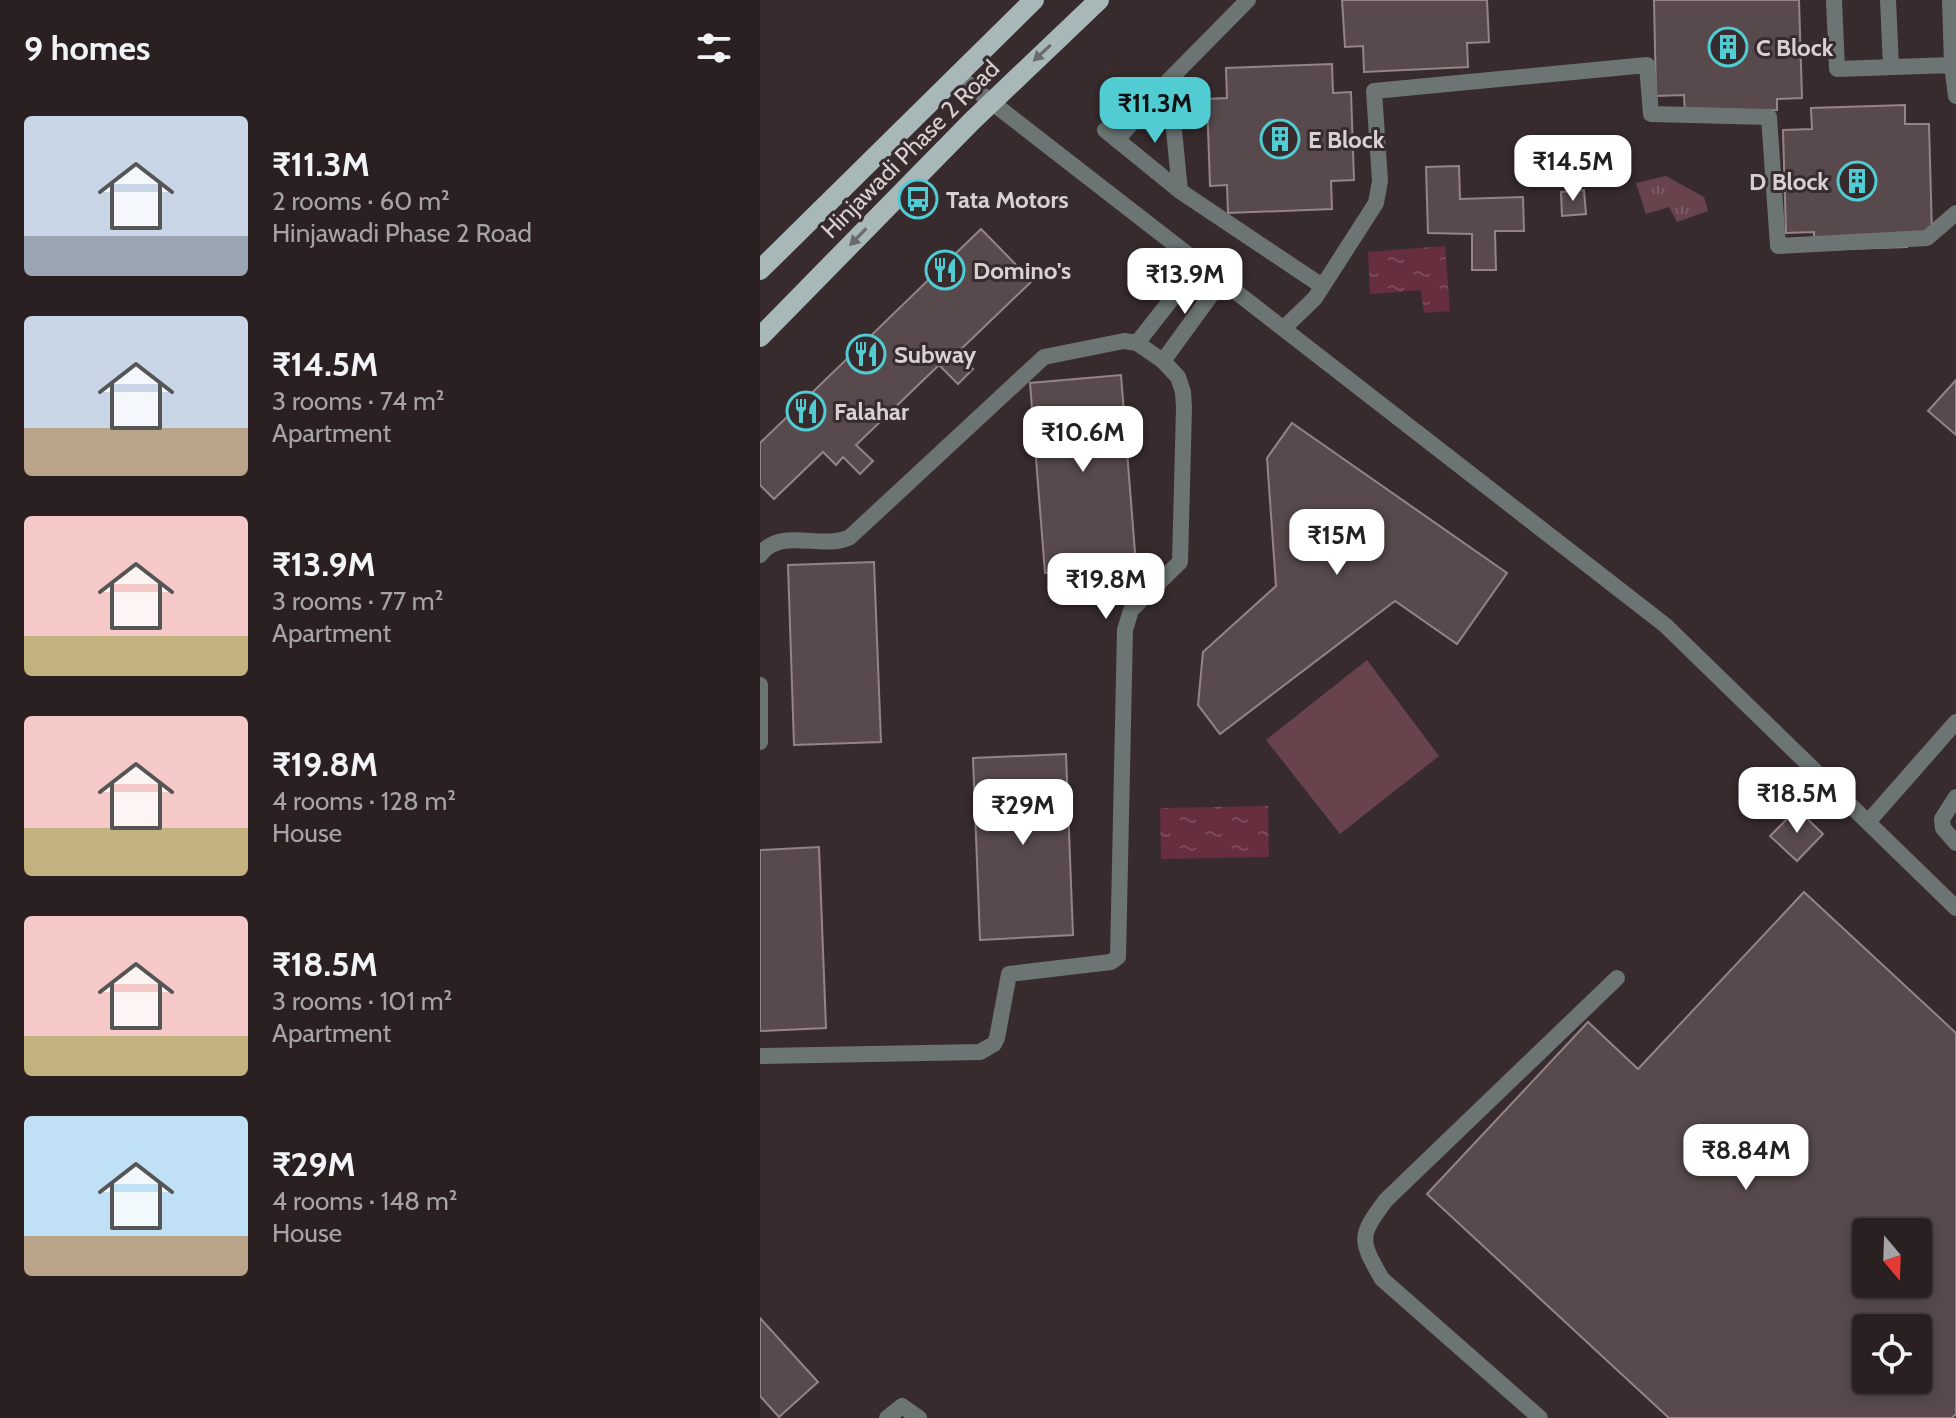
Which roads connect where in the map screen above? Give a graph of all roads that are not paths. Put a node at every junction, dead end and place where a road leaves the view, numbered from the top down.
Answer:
1 (1034, 0) edge
2 (1099, 0) edge
3 (1248, 0) edge
4 (1834, 0) edge
5 (1888, 0) edge
6 (1950, 0) edge
7 (1891, 67) junction
8 (1954, 70) edge
9 (958, 76) junction
10 (1169, 80) junction
11 (1956, 96) edge
12 (992, 102) junction
13 (1180, 191) junction
14 (1956, 213) edge
15 (1200, 263) junction
16 (760, 270) edge
17 (1222, 280) junction
18 (1322, 286) junction
19 (1284, 328) junction
20 (760, 337) edge
21 (1137, 343) junction
22 (1163, 361) junction
23 (760, 555) edge
24 (760, 685) edge
25 (1956, 722) edge
26 (760, 742) edge
27 (1956, 797) edge
28 (1868, 822) junction
29 (1956, 843) edge
30 (1956, 908) edge
31 (1617, 978) dead end
32 (760, 1056) edge
33 (887, 1418) edge
34 (919, 1418) edge
35 (1540, 1418) edge

1 - 9 main road, Hinjawadi Phase 2 Road
2 -> 12 main road, Hinjawadi Phase 2 Road
3 - 10 street
4 - 7 street
5 - 7 street
6 - 8 street
7 - 8 street
8 - 11 street
9 - 12 street
9 - 16 main road, Hinjawadi Phase 2 Road
10 - 13 street
10 - 13 street
12 - 15 street
12 -> 20 main road, Hinjawadi Phase 2 Road
13 - 18 street
14 - 18 street
15 - 17 street
15 - 21 street
17 - 19 street
17 - 22 street
18 - 19 street
19 - 28 street
21 - 22 street
21 - 23 street
22 - 32 street
24 - 26 street
25 - 28 street
27 - 29 street
28 - 30 street
31 - 35 street
33 - 34 street

